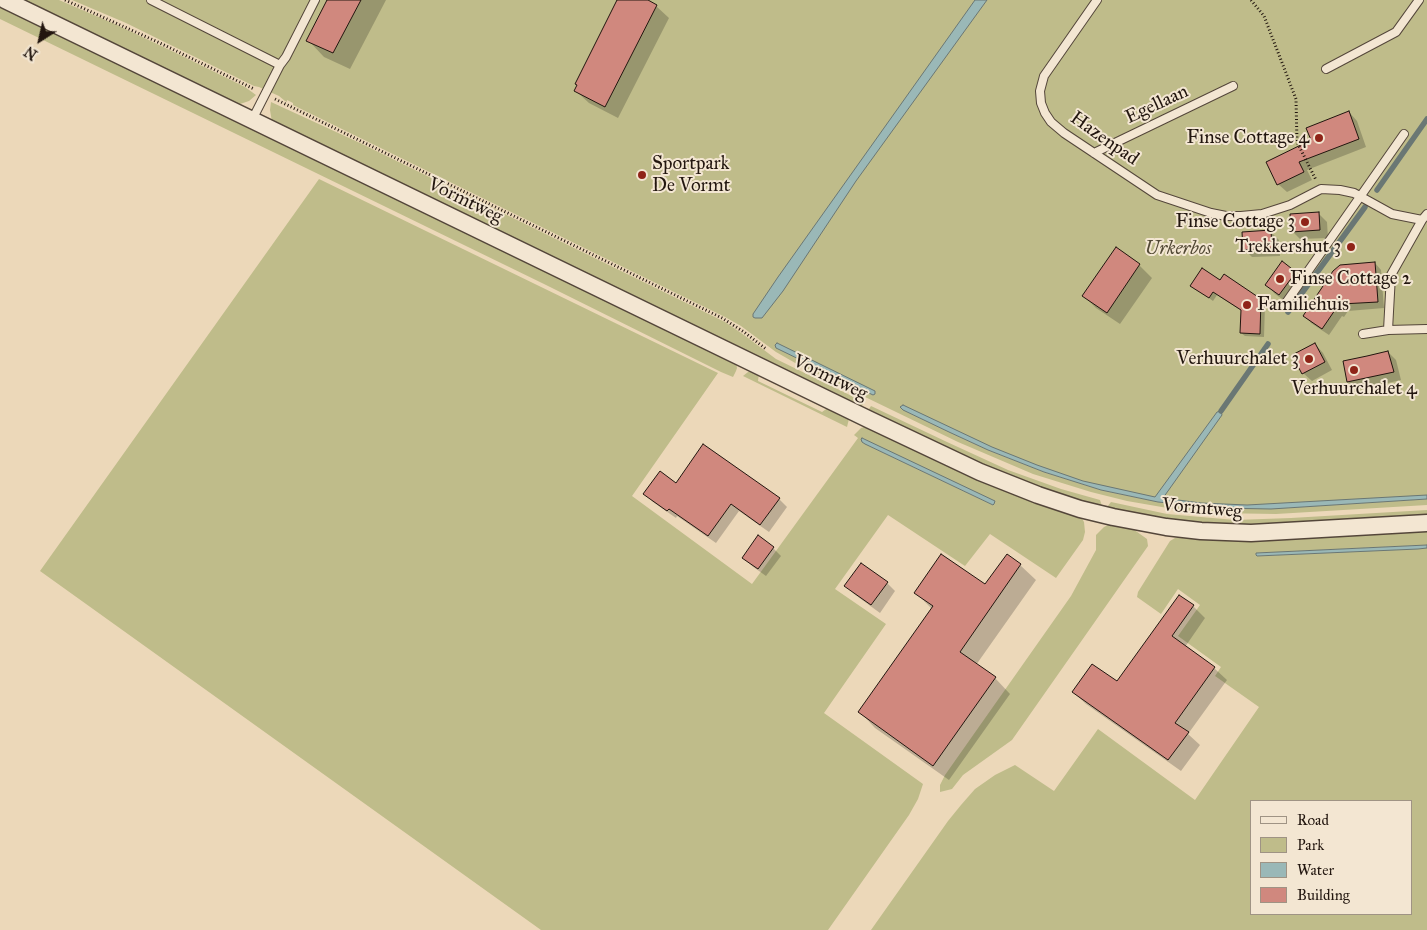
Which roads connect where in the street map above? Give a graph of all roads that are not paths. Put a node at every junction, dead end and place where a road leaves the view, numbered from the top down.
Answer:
1 (5, 0) edge
2 (151, 0) edge
3 (315, 0) edge
4 (1097, 0) edge
5 (1419, 0) edge
6 (280, 65) junction
7 (1326, 69) dead end
8 (1234, 86) dead end
9 (252, 120) junction
10 (1404, 134) dead end
11 (1094, 153) junction
12 (1360, 196) junction
13 (1424, 217) edge
14 (1283, 307) dead end
15 (1427, 329) edge
16 (1388, 330) junction
17 (1363, 334) dead end
18 (1427, 523) edge

1 - 9 street, Vormtweg
2 - 6 lane
3 - 6 lane
4 - 11 lane, Hazenpad
5 - 7 lane
6 - 9 lane
8 - 11 lane, Egellaan
9 - 18 street, Vormtweg
10 - 12 lane
11 - 12 lane, Hazenpad
12 - 13 lane
12 - 14 lane
13 - 16 lane
15 - 16 lane
16 - 17 lane

